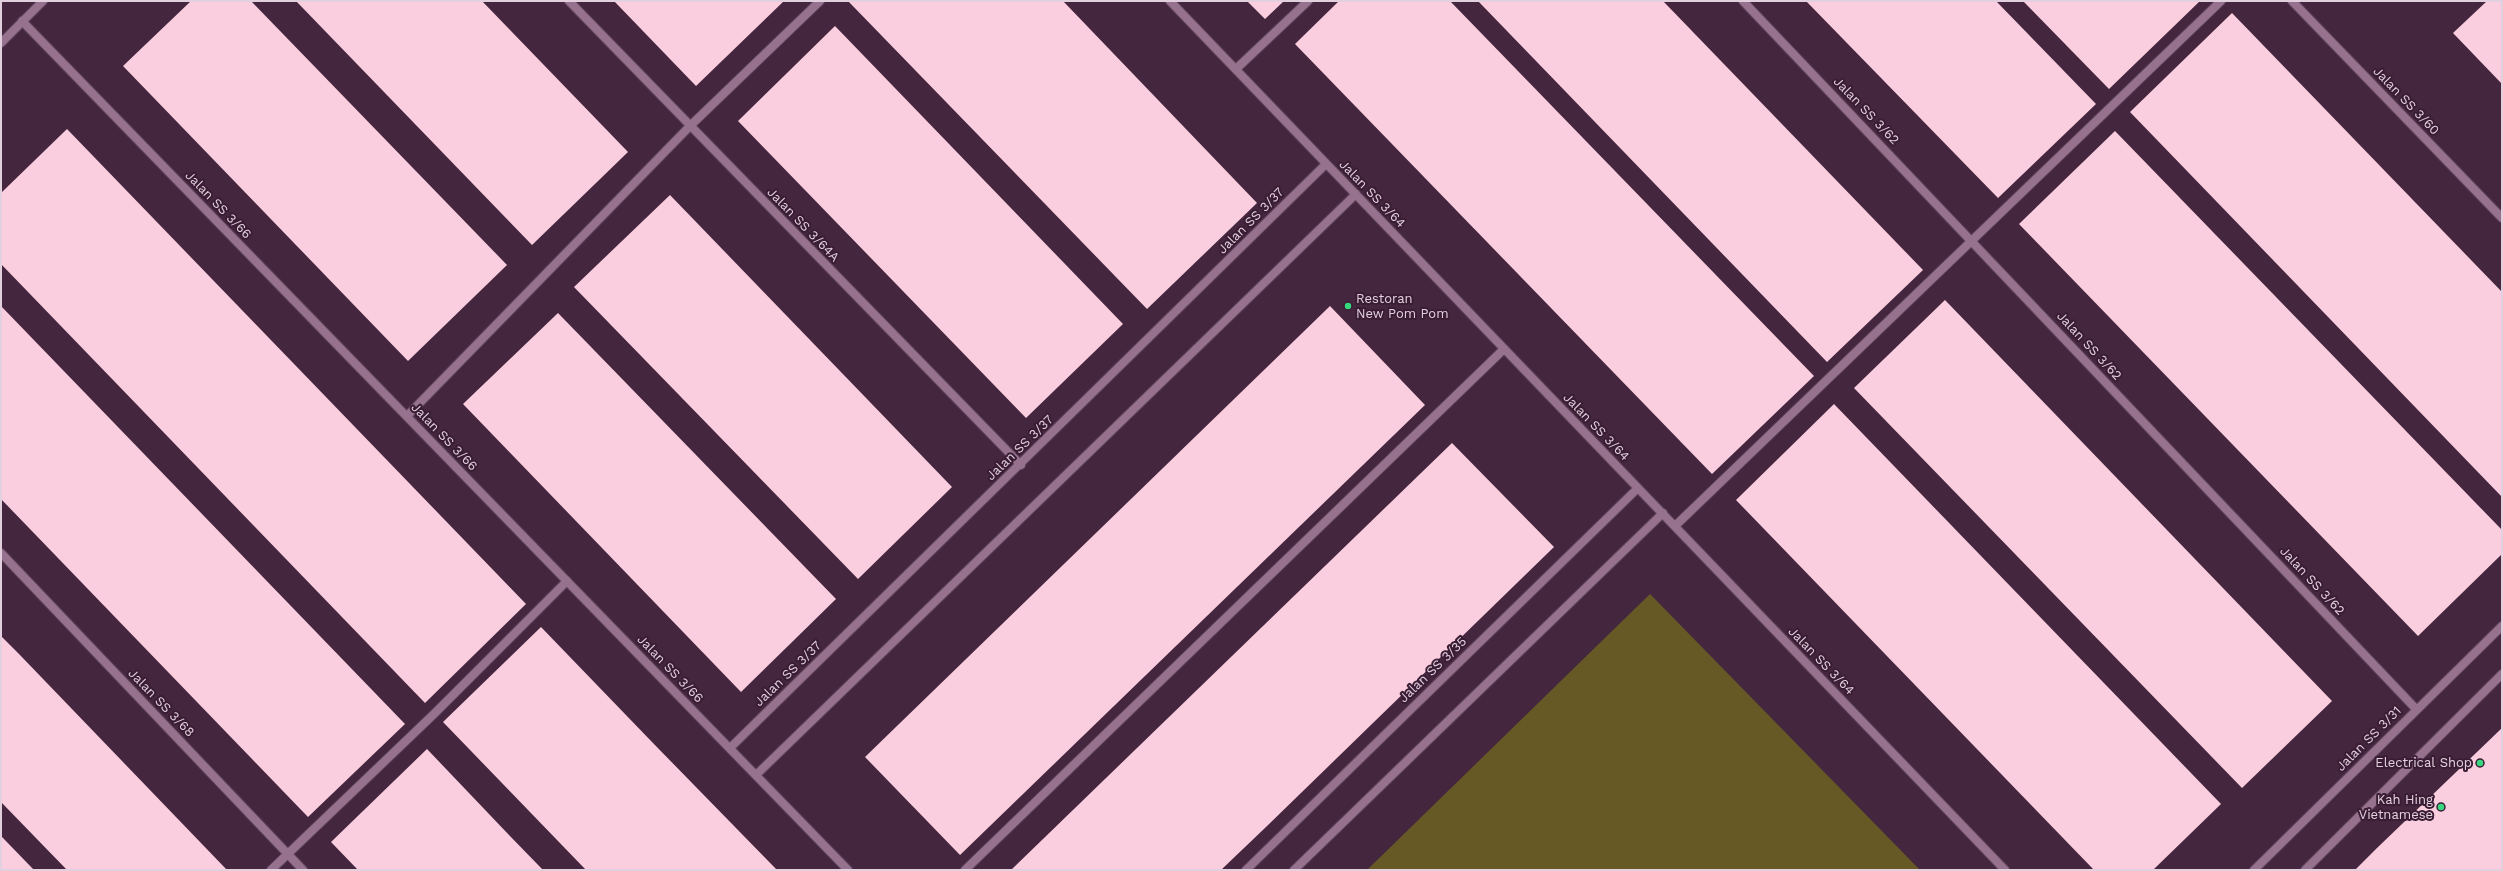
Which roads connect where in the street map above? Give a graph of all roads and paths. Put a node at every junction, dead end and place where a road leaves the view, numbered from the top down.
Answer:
1 (43, 1) edge
2 (569, 1) edge
3 (820, 1) edge
4 (1170, 1) edge
5 (1308, 1) edge
6 (1743, 1) edge
7 (2221, 1) edge
8 (2292, 1) edge
9 (22, 21) junction
10 (1, 43) edge
11 (1236, 69) junction
12 (690, 126) junction
13 (1326, 164) junction
14 (1356, 194) junction
15 (2502, 218) edge
16 (1972, 239) junction
17 (1504, 349) junction
18 (406, 416) junction
19 (1021, 465) junction
20 (1638, 488) junction
21 (1663, 513) junction
22 (1675, 526) junction
23 (1, 553) edge
24 (567, 580) junction
25 (2502, 626) edge
26 (2502, 674) edge
27 (2416, 709) junction
28 (730, 748) junction
29 (756, 775) junction
30 (288, 854) junction
31 (271, 870) edge
32 (304, 870) edge
33 (848, 870) edge
34 (965, 870) edge
35 (1246, 870) edge
36 (1294, 870) edge
37 (2005, 870) edge
38 (2254, 870) edge
39 (2305, 870) edge

1 - 9 street
2 - 12 street, Jalan SS 3/64A
3 - 12 street
4 - 11 street, Jalan SS 3/64
5 - 11 street
6 - 16 street, Jalan SS 3/62
7 - 16 street
8 - 15 street, Jalan SS 3/60
9 - 10 street
9 - 18 street, Jalan SS 3/66
11 - 13 street, Jalan SS 3/64
12 - 18 street
12 - 19 street, Jalan SS 3/64A
13 - 14 street, Jalan SS 3/64
13 - 19 street, Jalan SS 3/37
14 - 17 street, Jalan SS 3/64
14 - 29 street
16 - 22 street
16 - 27 street, Jalan SS 3/62
17 - 20 street, Jalan SS 3/64
17 - 34 street
18 - 24 street, Jalan SS 3/66
19 - 28 street, Jalan SS 3/37
20 - 21 street, Jalan SS 3/64
20 - 35 street, Jalan SS 3/35
21 - 22 street, Jalan SS 3/64
21 - 36 street
22 - 37 street, Jalan SS 3/64
23 - 30 street, Jalan SS 3/68
24 - 28 street, Jalan SS 3/66
24 - 30 street
25 - 27 street, Jalan SS 3/31
26 - 39 street
27 - 38 street, Jalan SS 3/31
28 - 29 street, Jalan SS 3/66
29 - 33 street, Jalan SS 3/66
30 - 31 street
30 - 32 street, Jalan SS 3/68

